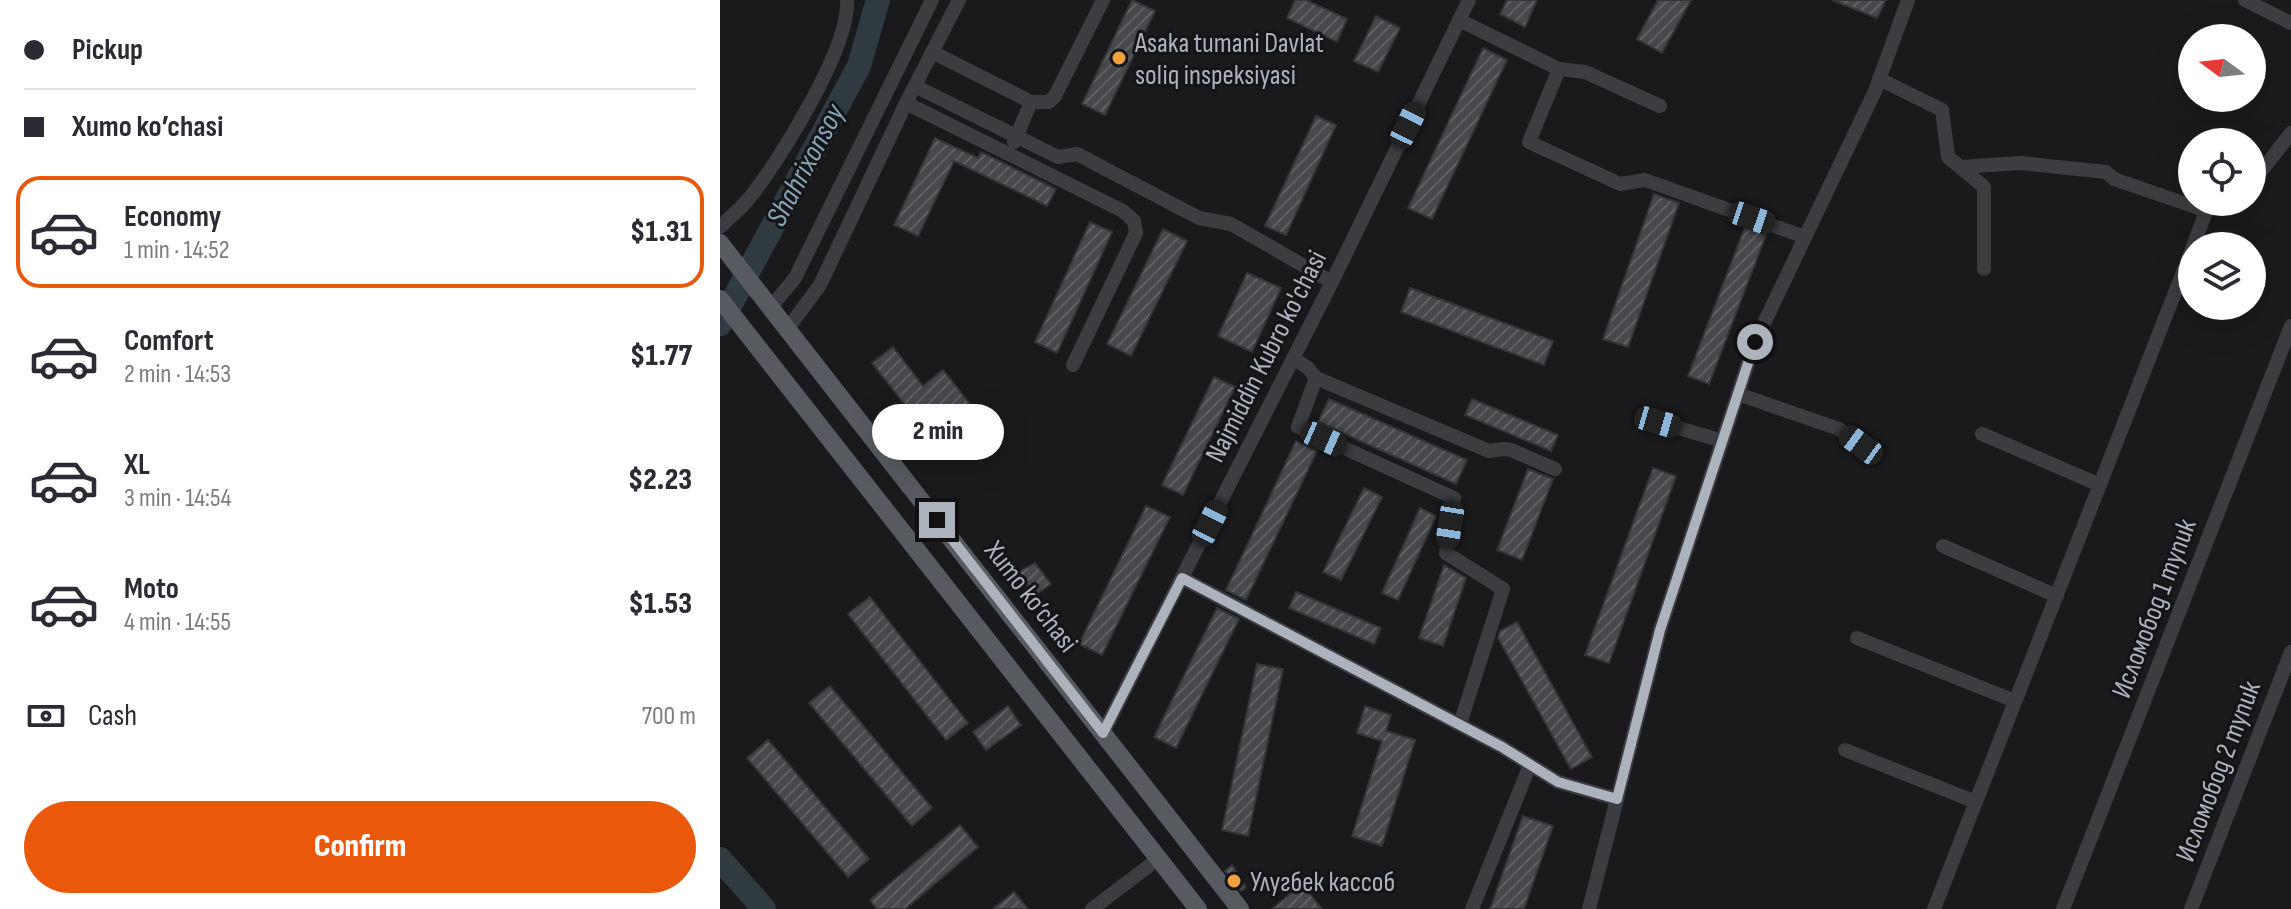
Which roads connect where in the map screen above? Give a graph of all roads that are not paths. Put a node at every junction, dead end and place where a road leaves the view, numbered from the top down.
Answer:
1 (847, 0) edge
2 (932, 0) edge
3 (959, 0) edge
4 (1103, 0) edge
5 (1469, 0) edge
6 (1908, 0) edge
7 (2245, 0) edge
8 (1459, 20) junction
9 (2291, 23) edge
10 (932, 52) junction
11 (1559, 69) junction
12 (1879, 79) junction
13 (915, 86) junction
14 (1031, 102) junction
15 (906, 103) junction
16 (1660, 106) dead end
17 (2291, 133) edge
18 (1016, 137) junction
19 (1009, 154) junction
20 (2266, 165) edge
21 (1960, 167) junction
22 (2178, 201) edge
23 (720, 227) edge
24 (1805, 237) junction
25 (720, 243) edge
26 (1984, 269) dead end
27 (1332, 282) junction
28 (2178, 283) edge
29 (720, 299) edge
30 (765, 300) junction
31 (2291, 326) edge
32 (788, 328) junction
33 (800, 345) junction
34 (1293, 358) junction
35 (1073, 365) dead end
36 (775, 369) junction
37 (1316, 378) junction
38 (1738, 394) junction
39 (1658, 422) dead end
40 (1982, 434) dead end
41 (1723, 441) junction
42 (1861, 445) dead end
43 (1555, 469) dead end
44 (2100, 485) junction
45 (1943, 546) dead end
46 (1182, 578) junction
47 (2057, 596) junction
48 (1857, 638) dead end
49 (2291, 652) edge
50 (2015, 701) junction
51 (1460, 724) junction
52 (1103, 733) junction
53 (1845, 750) dead end
54 (1530, 765) junction
55 (1617, 799) junction
56 (1976, 802) junction
57 (1158, 859) junction
58 (1092, 909) edge
59 (1198, 909) edge
60 (1240, 909) edge
61 (1472, 909) edge
62 (1589, 909) edge
63 (1934, 909) edge
64 (2063, 909) edge
65 (2191, 909) edge

1 - 23 street
2 - 30 street
3 - 10 street
4 - 14 street
5 - 8 street, Najmiddin Kubro ko'chasi
6 - 12 street
7 - 9 street
8 - 11 street
8 - 27 street, Najmiddin Kubro ko'chasi
10 - 13 street
10 - 14 street
11 - 16 street
11 - 24 street
12 - 21 street
12 - 24 street
13 - 15 street
13 - 18 street
14 - 18 street
15 - 19 street
15 - 32 street
17 - 20 street
18 - 19 street
18 - 27 street
19 - 35 street
21 - 22 street
21 - 26 street
24 - 38 street
25 - 30 main road, Xumo ko’chasi
27 - 34 street, Najmiddin Kubro ko'chasi
28 - 44 street
29 - 36 main road
30 - 32 main road, Xumo ko’chasi
31 - 64 street, Исломобод 1 тупик
32 - 33 main road, Xumo ko’chasi
33 - 36 main road
33 - 52 main road, Xumo ko’chasi
34 - 37 street
34 - 46 street, Najmiddin Kubro ko'chasi
36 - 57 main road
37 - 43 street
37 - 51 street
38 - 41 street
38 - 42 street
39 - 41 street
40 - 44 street
41 - 55 street
44 - 47 street
45 - 47 street
46 - 51 street
46 - 52 street, Najmiddin Kubro ko'chasi
47 - 50 street
48 - 50 street
49 - 65 street, Исломобод 2 тупик
50 - 56 street
51 - 54 street
52 - 60 main road, Xumo ko’chasi
53 - 56 street
54 - 55 street
54 - 61 street
55 - 62 street
56 - 63 street
57 - 58 street
57 - 59 main road

